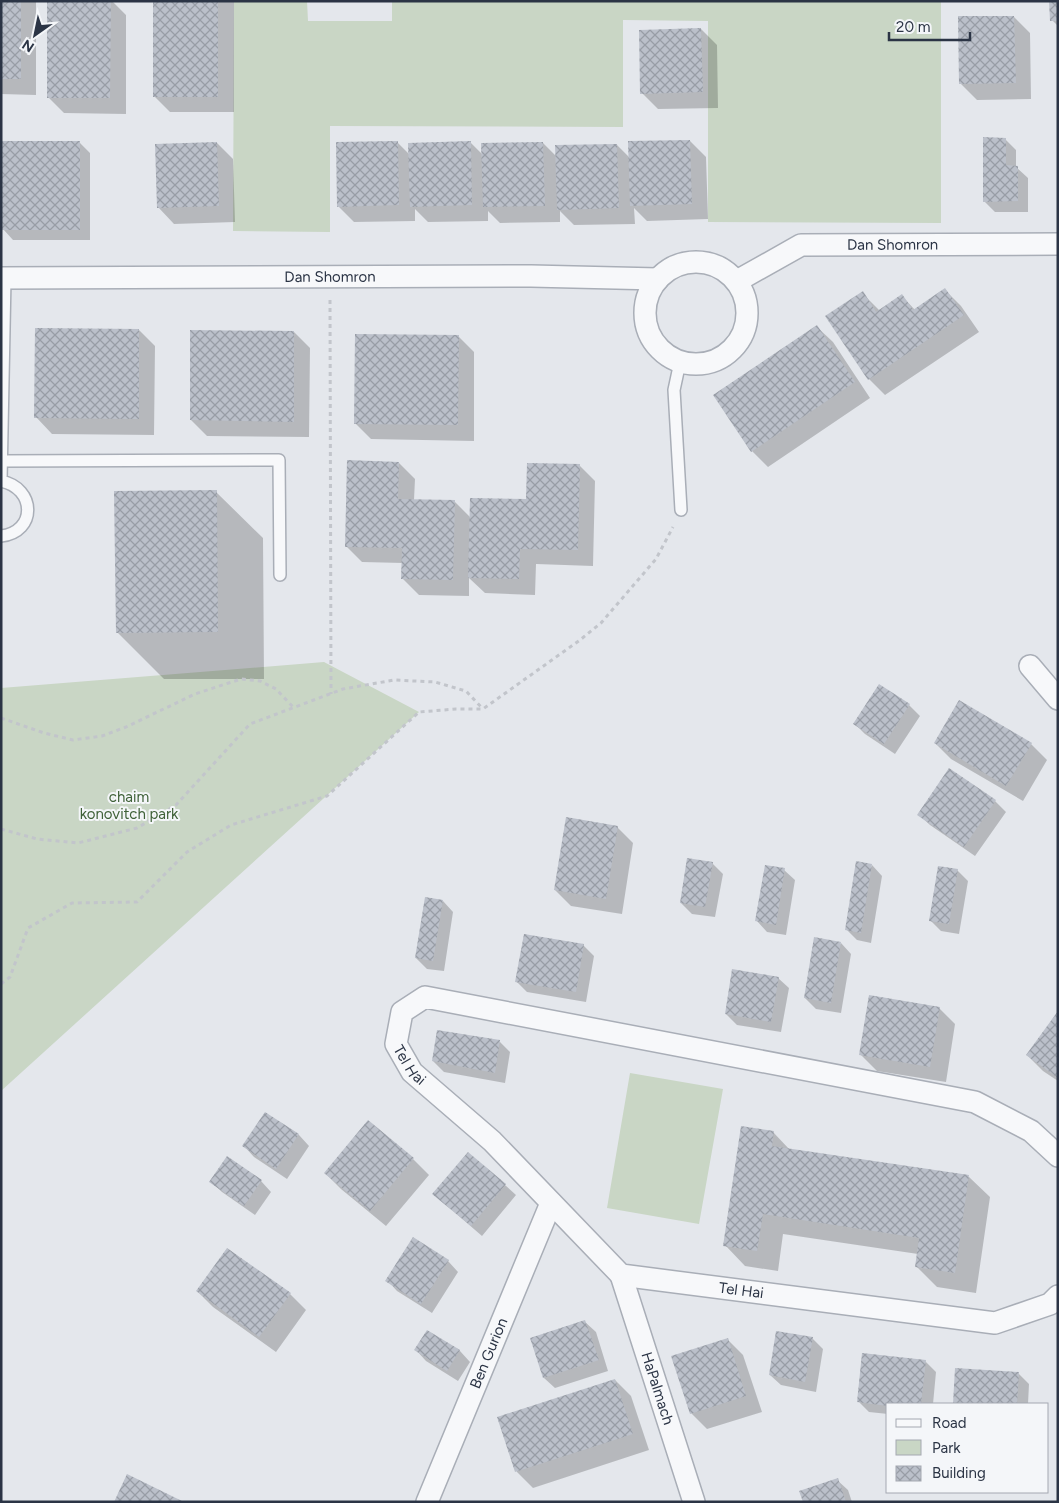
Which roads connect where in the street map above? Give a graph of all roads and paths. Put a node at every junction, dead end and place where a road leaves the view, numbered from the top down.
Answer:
1 (1058, 244) edge
2 (330, 277) junction
3 (3, 278) edge
4 (658, 279) junction
5 (737, 281) junction
6 (680, 362) junction
7 (2, 461) edge
8 (1, 481) edge
9 (681, 510) joint
10 (1, 536) edge
11 (280, 575) dead end
12 (1030, 666) dead end
13 (331, 694) junction
14 (1058, 699) edge
15 (294, 708) junction
16 (483, 709) junction
17 (1, 718) edge
18 (1, 829) edge
19 (1, 984) edge
20 (1058, 1156) edge
21 (551, 1203) junction
22 (621, 1275) junction
23 (1058, 1296) edge
24 (427, 1502) edge
25 (694, 1502) edge

1 - 5 street, Dan Shomron
2 - 3 street, Dan Shomron
2 - 4 street, Dan Shomron
2 - 13 path
3 - 7 lane
4 - 5 street
4 - 6 street
5 - 6 street
6 - 9 lane
7 - 8 lane
7 - 11 lane
8 - 10 lane
9 - 16 path
12 - 14 street
13 - 15 path
13 - 16 path
15 - 17 path
15 - 18 path
16 - 19 path
20 - 21 street, Tel Hai
21 - 22 street, Tel Hai
21 - 24 street, Ben Gurion
22 - 23 street, Tel Hai
22 - 25 street, HaPalmach

